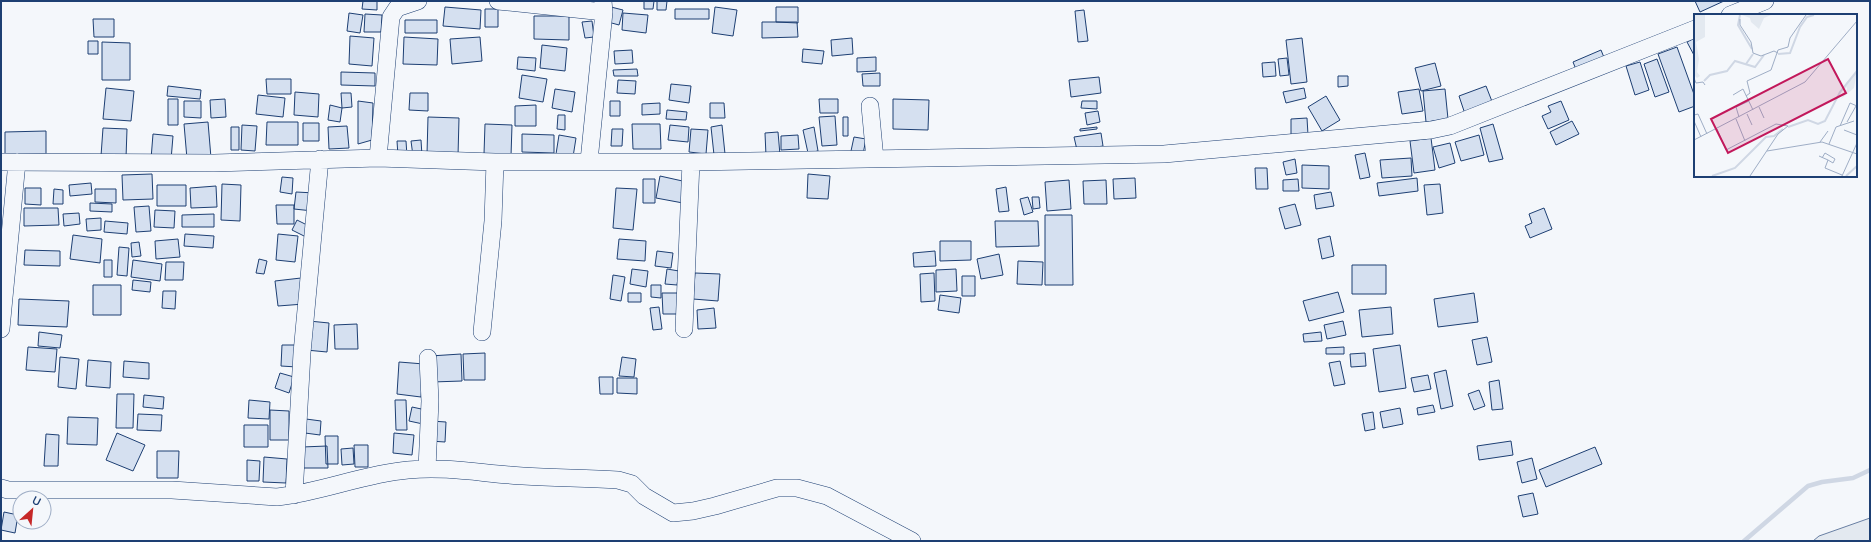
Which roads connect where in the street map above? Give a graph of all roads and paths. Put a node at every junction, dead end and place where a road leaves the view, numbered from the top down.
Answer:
1 (418, 1) edge
2 (498, 1) edge
3 (1765, 1) edge
4 (604, 7) edge
5 (1732, 14) edge
6 (1694, 29) edge
7 (870, 106) dead end
8 (378, 158) junction
9 (320, 159) junction
10 (875, 160) junction
11 (589, 161) junction
12 (9, 162) edge
13 (495, 162) junction
14 (691, 162) junction
15 (1, 329) edge
16 (684, 329) dead end
17 (482, 332) dead end
18 (428, 358) dead end
19 (428, 469) junction
20 (1, 488) edge
21 (294, 495) junction
22 (912, 541) edge

1 - 8 street
2 - 4 street
3 - 5 street
4 - 11 street
6 - 10 street
7 - 10 street
8 - 9 street
8 - 13 street
9 - 12 street
9 - 21 street
10 - 14 street
11 - 13 street
11 - 14 street
12 - 15 street
13 - 17 street
14 - 16 street
18 - 19 street
19 - 21 street
19 - 22 street
20 - 21 street

